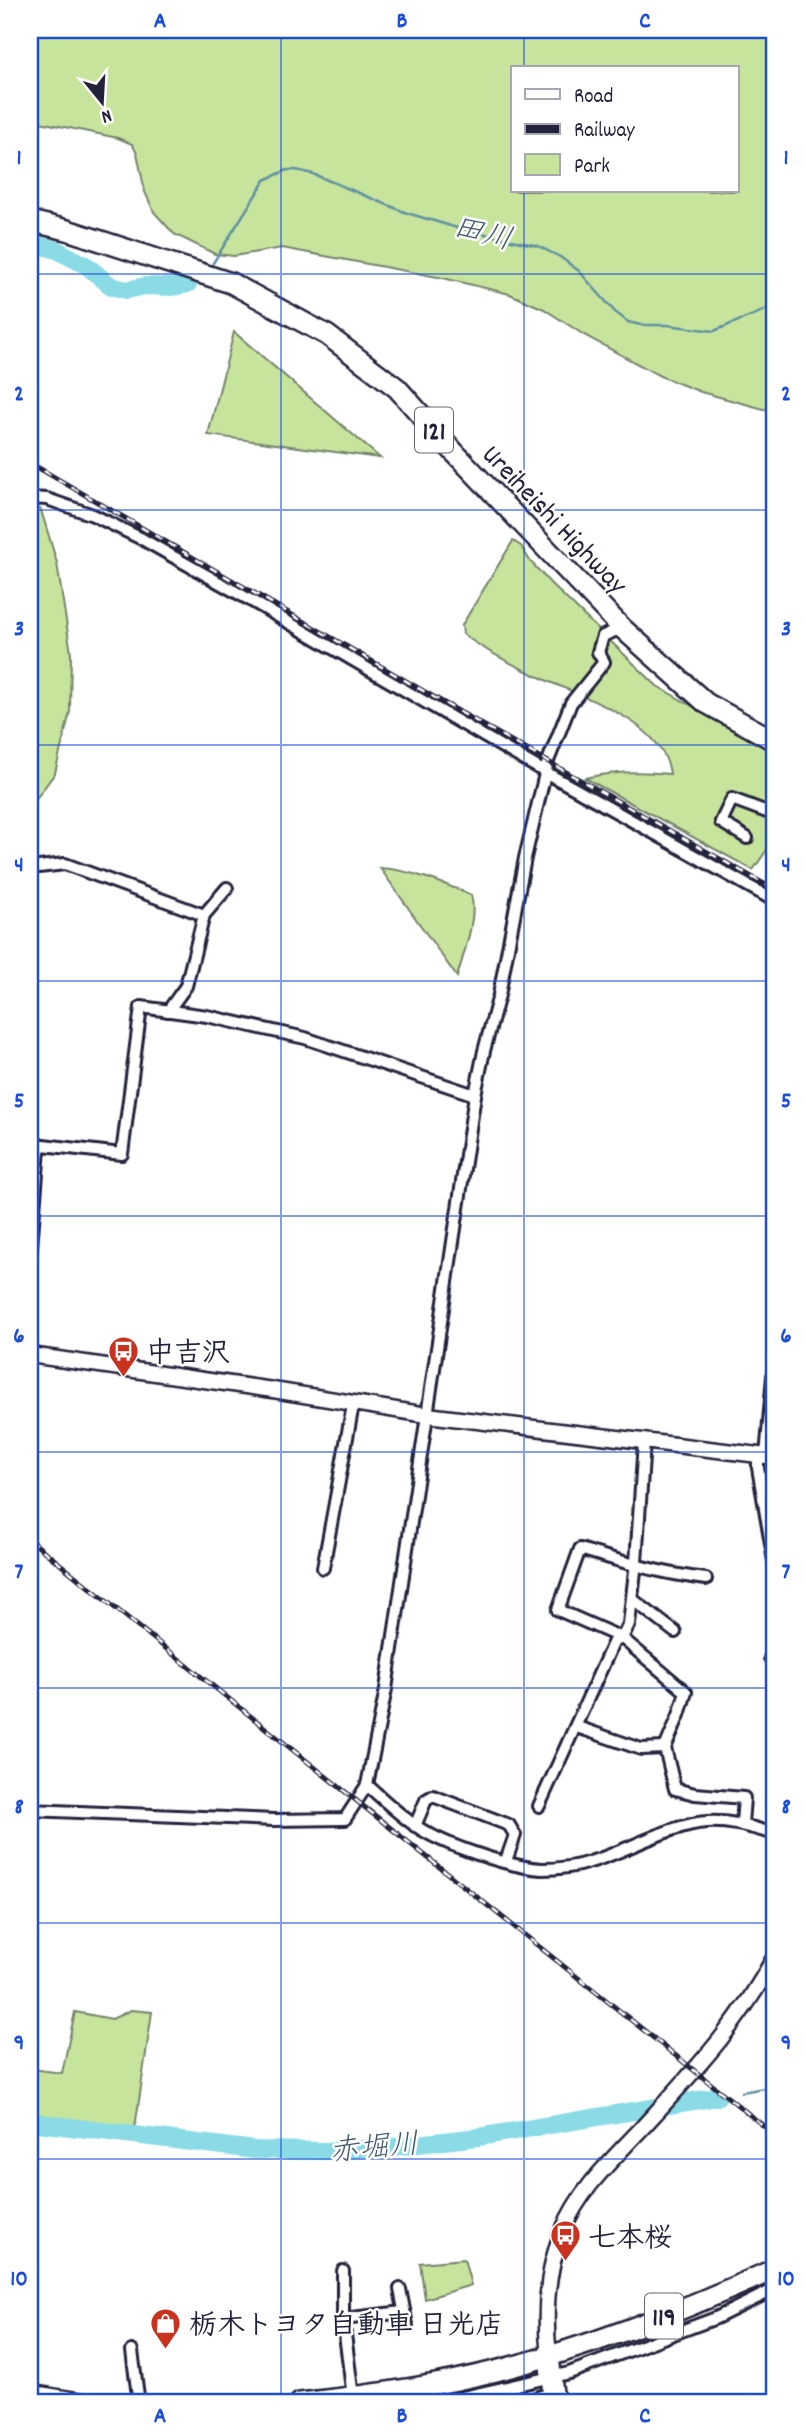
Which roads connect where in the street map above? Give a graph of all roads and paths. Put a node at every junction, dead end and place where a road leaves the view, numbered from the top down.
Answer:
1 (30, 221) edge
2 (30, 498) edge
3 (622, 628) junction
4 (775, 741) edge
5 (545, 772) junction
6 (775, 814) edge
7 (747, 838) dead end
8 (30, 868) edge
9 (227, 888) dead end
10 (775, 901) edge
11 (204, 915) junction
12 (168, 1011) junction
13 (475, 1095) junction
14 (30, 1260) edge
15 (775, 1353) edge
16 (30, 1355) edge
17 (354, 1405) junction
18 (427, 1415) junction
19 (644, 1442) junction
20 (770, 1456) edge
21 (635, 1566) junction
22 (323, 1567) dead end
23 (775, 1567) edge
24 (706, 1579) dead end
25 (632, 1599) junction
26 (675, 1632) dead end
27 (622, 1638) junction
28 (577, 1727) junction
29 (665, 1748) junction
30 (367, 1785) junction
31 (539, 1806) dead end
32 (30, 1810) edge
33 (741, 1824) junction
34 (415, 1826) junction
35 (775, 1834) edge
36 (506, 1861) junction
37 (775, 1956) edge
38 (775, 2269) edge
39 (343, 2271) dead end
40 (400, 2289) dead end
41 (775, 2289) edge
42 (709, 2298) junction
43 (403, 2312) junction
44 (716, 2318) junction
45 (343, 2319) junction
46 (407, 2325) dead end
47 (132, 2351) dead end
48 (549, 2356) junction
49 (553, 2391) edge
50 (30, 2395) edge
51 (352, 2397) junction
52 (80, 2403) edge
53 (139, 2403) edge
54 (300, 2403) edge
55 (437, 2403) edge
56 (522, 2403) edge

1 - 3 highway, Ureiheishi Highway / 121
2 - 5 street
3 - 4 highway, Ureiheishi Highway / 121
3 - 5 street
5 - 10 street
5 - 13 street
6 - 7 street
8 - 11 street
9 - 11 street
11 - 12 street
12 - 13 street
12 - 14 street
13 - 18 street
15 - 20 street
16 - 17 street
17 - 18 street
17 - 22 street
18 - 19 street
18 - 30 street
19 - 20 street
19 - 21 street
20 - 23 street
21 - 24 street
21 - 25 street
21 - 27 street
25 - 26 street
25 - 27 street
27 - 28 street
27 - 29 street
28 - 29 street
28 - 31 street
29 - 33 street
30 - 32 street
30 - 34 street
33 - 35 street
33 - 36 street
34 - 36 street
34 - 36 street
37 - 48 street
38 - 42 highway, 119
39 - 45 street
40 - 43 street
41 - 44 street
42 - 44 street
42 - 48 highway, 119
43 - 45 street
43 - 46 street
44 - 49 street
45 - 51 street
47 - 53 street
48 - 49 highway
48 - 51 highway, 119
49 - 55 street
49 - 56 street
50 - 52 highway
51 - 54 highway, 119

